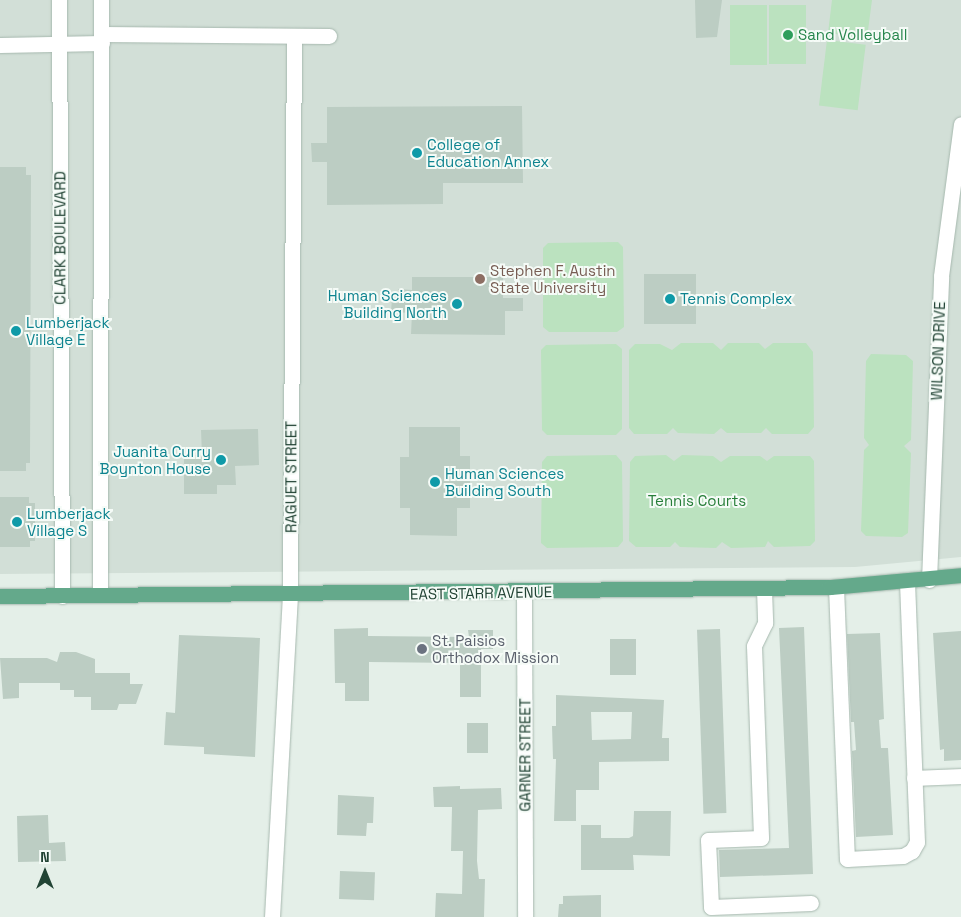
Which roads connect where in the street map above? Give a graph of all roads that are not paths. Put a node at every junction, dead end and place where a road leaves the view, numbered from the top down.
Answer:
1 (59, 0) edge
2 (101, 0) edge
3 (294, 36) junction
4 (329, 36) dead end
5 (102, 39) junction
6 (59, 44) junction
7 (0, 45) edge
8 (961, 124) edge
9 (961, 575) edge
10 (929, 580) junction
11 (907, 582) junction
12 (836, 587) junction
13 (764, 589) junction
14 (524, 593) junction
15 (100, 595) junction
16 (290, 595) junction
17 (0, 596) edge
18 (62, 596) junction
19 (961, 776) edge
20 (914, 778) junction
21 (811, 903) dead end
22 (272, 917) edge
23 (525, 917) edge

1 - 6 street, CLARK BOULEVARD
2 - 5 street
3 - 4 street
3 - 5 street
3 - 16 street, RAGUET STREET
5 - 6 street
5 - 15 street
6 - 7 street
6 - 18 street, CLARK BOULEVARD
8 - 10 street, WILSON DRIVE
9 - 10 main road, EAST STARR AVENUE
10 - 11 main road, EAST STARR AVENUE
11 - 12 main road, EAST STARR AVENUE
11 - 20 street
12 - 13 main road, EAST STARR AVENUE
12 - 20 street
13 - 14 main road, EAST STARR AVENUE
13 - 21 street
14 - 16 main road, EAST STARR AVENUE
14 - 23 street, GARNER STREET
15 - 16 main road, EAST STARR AVENUE
15 - 18 main road, EAST STARR AVENUE
16 - 22 street, RAGUET STREET
17 - 18 main road, EAST STARR AVENUE
19 - 20 street

